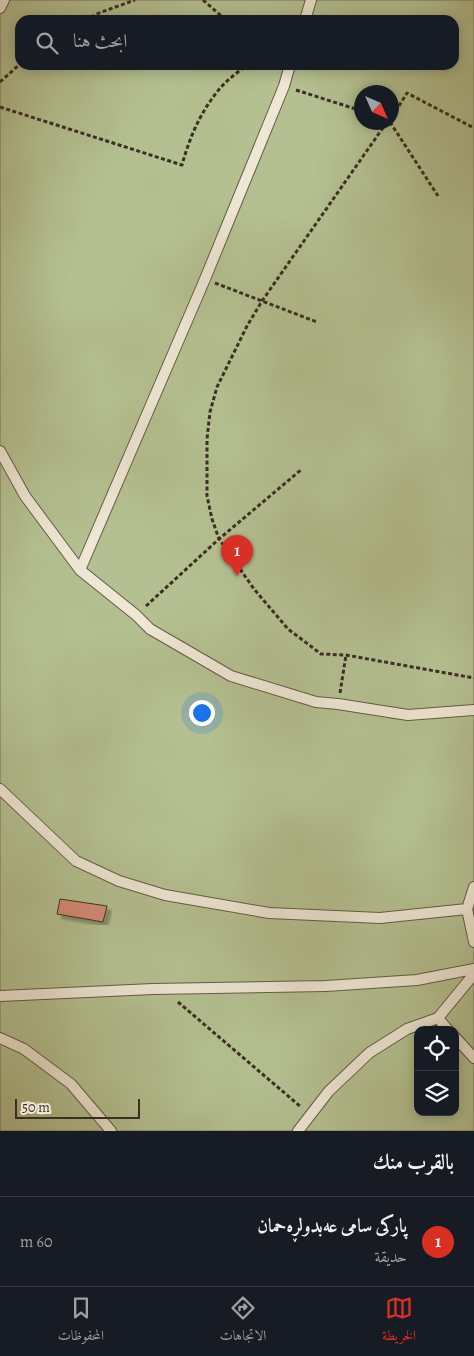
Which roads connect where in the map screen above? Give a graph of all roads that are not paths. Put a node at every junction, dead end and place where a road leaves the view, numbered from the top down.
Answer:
1 (4, 0) edge
2 (311, 0) edge
3 (0, 8) edge
4 (306, 15) edge
5 (289, 70) edge
6 (0, 451) edge
7 (80, 570) junction
8 (474, 710) edge
9 (0, 789) edge
10 (474, 887) edge
11 (468, 909) junction
12 (474, 942) edge
13 (474, 969) edge
14 (474, 974) edge
15 (0, 996) edge
16 (438, 1018) junction
17 (445, 1026) edge
18 (0, 1038) edge
19 (459, 1041) edge
20 (474, 1058) edge
21 (111, 1131) edge
22 (298, 1131) edge

1 - 3 lane
2 - 4 lane
5 - 7 lane
6 - 7 lane
7 - 8 lane
9 - 11 lane
10 - 11 lane
11 - 12 lane
13 - 15 lane
14 - 16 lane
16 - 17 lane
16 - 22 lane
18 - 21 lane
19 - 20 lane

